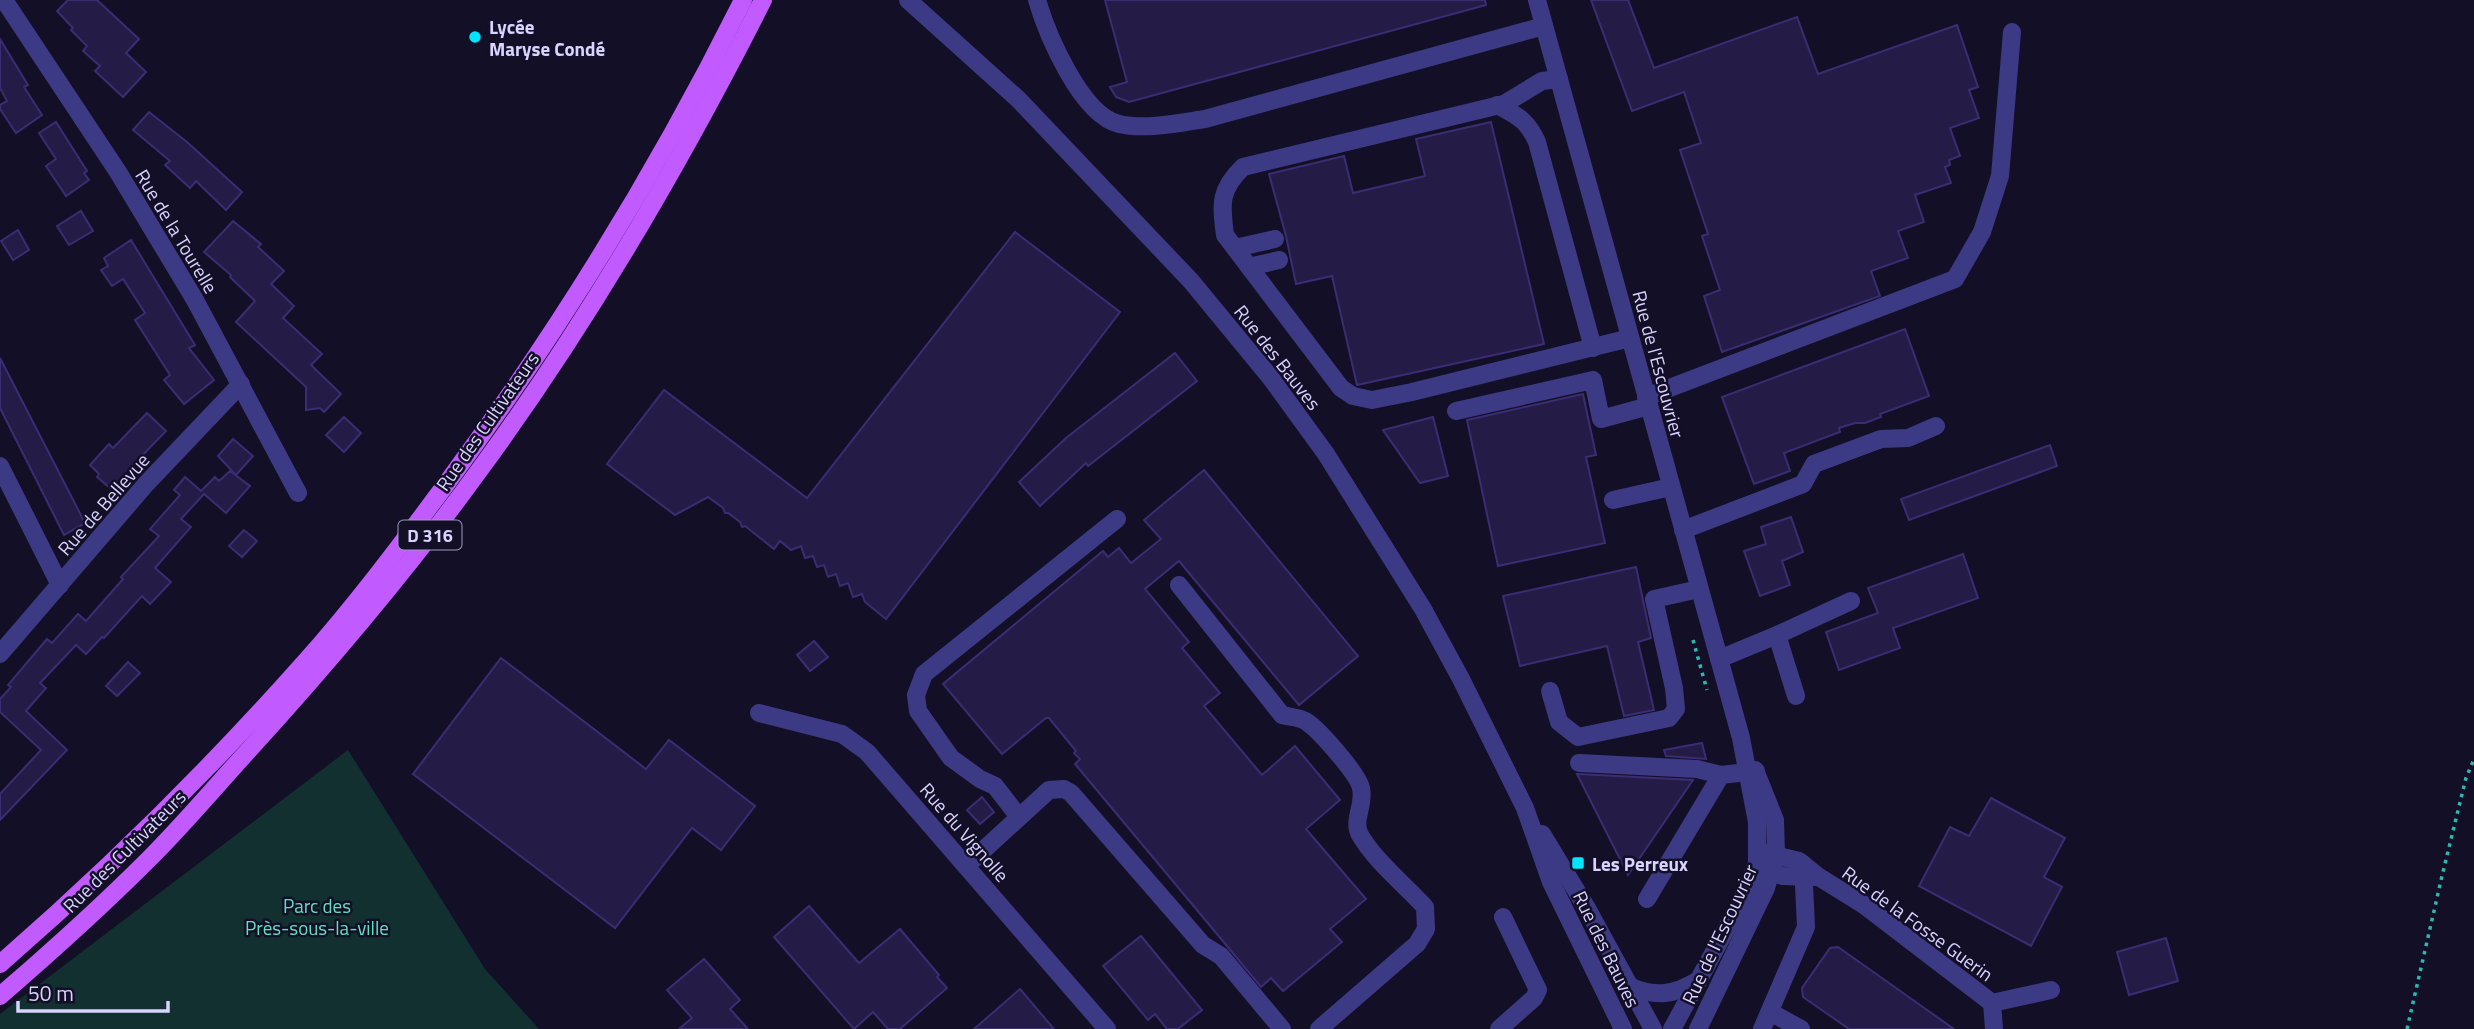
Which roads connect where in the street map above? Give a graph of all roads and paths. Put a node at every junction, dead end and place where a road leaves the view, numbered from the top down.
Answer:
1 (4, 0) edge
2 (743, 0) edge
3 (764, 0) edge
4 (908, 0) edge
5 (1037, 0) edge
6 (1537, 0) edge
7 (1544, 26) junction
8 (2012, 32) dead end
9 (1559, 79) junction
10 (1497, 105) junction
11 (1275, 239) dead end
12 (1235, 248) junction
13 (1279, 260) dead end
14 (1250, 267) junction
15 (1630, 338) junction
16 (1593, 348) junction
17 (241, 384) junction
18 (1647, 402) junction
19 (1456, 411) dead end
20 (1936, 426) dead end
21 (0, 466) edge
22 (1671, 486) junction
23 (298, 493) dead end
24 (1613, 500) dead end
25 (1117, 519) dead end
26 (1683, 530) junction
27 (60, 585) junction
28 (1179, 585) dead end
29 (1699, 589) junction
30 (1851, 601) dead end
31 (1777, 635) junction
32 (0, 654) edge
33 (1719, 659) junction
34 (1550, 691) dead end
35 (1796, 696) dead end
36 (759, 713) dead end
37 (2474, 759) edge
38 (1579, 763) dead end
39 (1752, 771) junction
40 (1721, 775) junction
41 (1525, 808) junction
42 (1019, 817) junction
43 (1765, 862) junction
44 (966, 866) junction
45 (1809, 873) junction
46 (1647, 899) dead end
47 (1503, 917) dead end
48 (0, 964) edge
49 (1698, 981) junction
50 (1631, 986) junction
51 (2051, 990) dead end
52 (0, 996) edge
53 (1992, 1003) junction
54 (1770, 1012) junction
55 (1107, 1029) edge
56 (1282, 1029) edge
57 (1319, 1029) edge
58 (1499, 1029) edge
59 (1623, 1029) edge
60 (1653, 1029) edge
61 (1672, 1029) edge
62 (1684, 1029) edge
63 (1698, 1029) edge
64 (1762, 1029) edge
65 (1801, 1029) edge
66 (1994, 1029) edge
67 (2407, 1029) edge

1 - 17 street, Rue de la Tourelle
2 - 48 main road, Rue des Cultivateurs / D 316
3 - 52 main road, Rue des Cultivateurs / D 316
4 - 41 street, Rue des Bauves
5 - 7 street
6 - 7 street, Rue de l'Escouvrier
7 - 9 street, Rue de l'Escouvrier
8 - 18 street
9 - 10 street
9 - 15 street, Rue de l'Escouvrier
10 - 12 street
10 - 16 street
11 - 12 street
12 - 14 street
13 - 14 street
14 - 16 street
15 - 16 street
15 - 18 street, Rue de l'Escouvrier
17 - 23 street, Rue de la Tourelle
17 - 27 street, Rue de Bellevue
18 - 19 street
18 - 22 street, Rue de l'Escouvrier
20 - 26 street
21 - 27 street
22 - 24 street
22 - 26 street, Rue de l'Escouvrier
25 - 42 street
26 - 29 street, Rue de l'Escouvrier
27 - 32 street, Rue de Bellevue
28 - 57 street
29 - 33 street, Rue de l'Escouvrier
29 - 34 street
30 - 31 street
31 - 33 street
31 - 35 street
33 - 39 street, Rue de l'Escouvrier
36 - 44 street, Rue du Vignolle
37 - 67 path
38 - 40 street
39 - 40 street
39 - 43 street, Rue de l'Escouvrier
40 - 46 street
41 - 50 street, Rue des Bauves
41 - 59 street, Rue des Bauves
42 - 44 street
42 - 56 street
43 - 45 street, Rue de la Fosse Guerin
43 - 49 street, Rue de l'Escouvrier
43 - 63 street, Rue de l'Escouvrier
44 - 55 street, Rue du Vignolle
45 - 53 street, Rue de la Fosse Guerin
45 - 54 street
47 - 58 street
49 - 50 street
49 - 61 street, Rue de l'Escouvrier
49 - 62 street
50 - 60 street, Rue des Bauves
51 - 53 street, Rue de la Fosse Guerin
53 - 66 street, Rue de la Fosse Guerin
54 - 64 street
54 - 65 street

